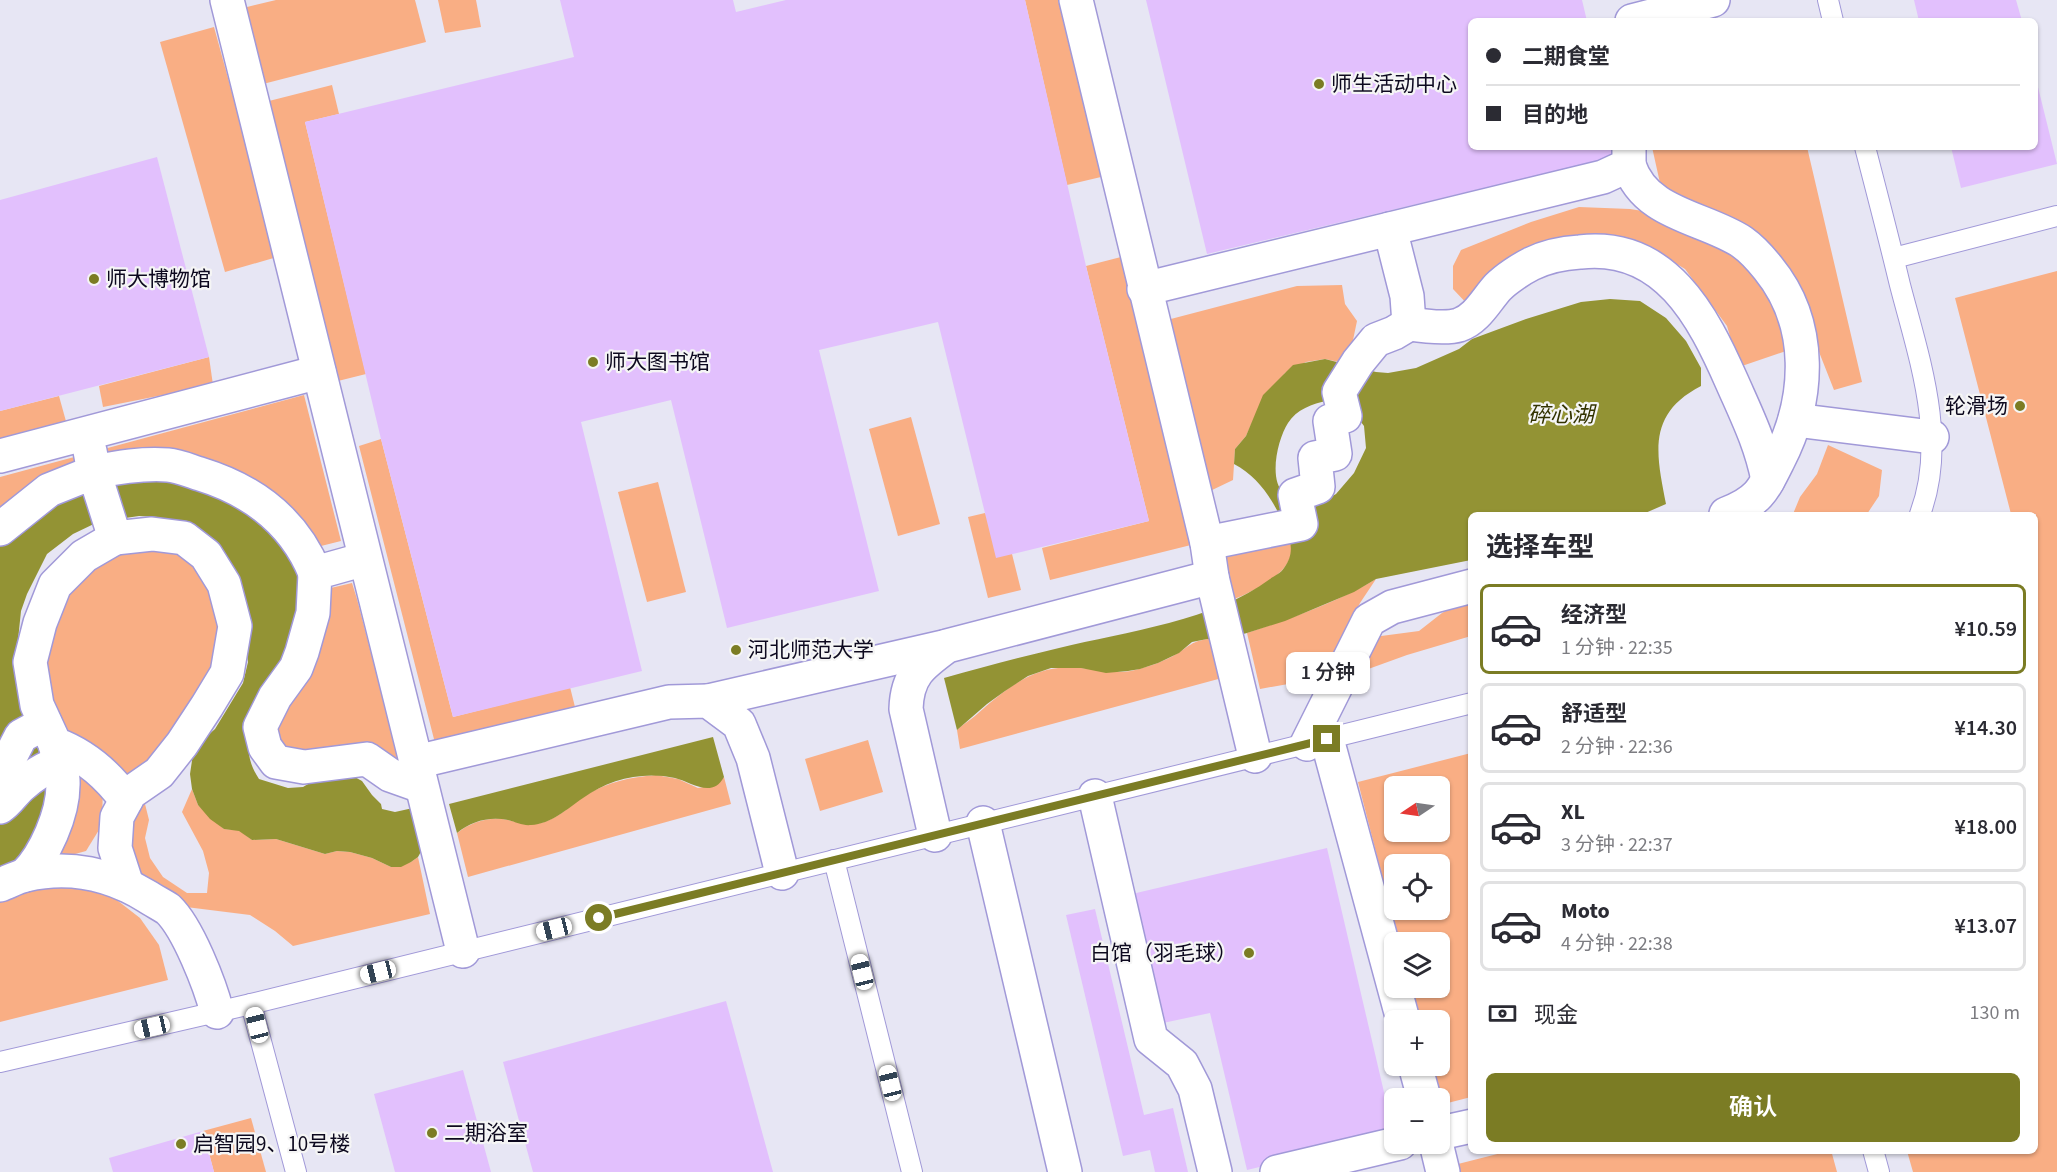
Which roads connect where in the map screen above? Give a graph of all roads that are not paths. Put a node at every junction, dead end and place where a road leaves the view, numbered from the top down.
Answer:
1 (227, 0) edge
2 (1076, 0) edge
3 (1828, 0) edge
4 (1697, 2) edge
5 (1642, 18) edge
6 (1832, 18) edge
7 (1866, 150) edge
8 (1629, 156) edge
9 (2057, 216) edge
10 (1390, 229) junction
11 (1894, 258) junction
12 (1144, 289) junction
13 (1409, 324) junction
14 (319, 372) junction
15 (1795, 420) junction
16 (86, 434) junction
17 (1932, 437) junction
18 (0, 456) edge
19 (96, 475) junction
20 (1763, 498) edge
21 (1731, 512) edge
22 (1921, 512) edge
23 (0, 529) edge
24 (114, 533) junction
25 (1207, 543) junction
26 (365, 559) junction
27 (315, 573) junction
28 (1468, 587) edge
29 (1215, 588) junction
30 (947, 646) junction
31 (708, 701) junction
32 (1468, 704) edge
33 (1317, 741) junction
34 (53, 748) junction
35 (1255, 756) junction
36 (418, 774) junction
37 (0, 777) edge
38 (1095, 796) junction
39 (126, 800) junction
40 (0, 807) edge
41 (983, 823) junction
42 (935, 835) junction
43 (834, 860) junction
44 (782, 873) junction
45 (13, 880) edge
46 (127, 885) junction
47 (463, 951) junction
48 (252, 1004) junction
49 (1400, 1010) edge
50 (217, 1012) junction
51 (0, 1062) edge
52 (1468, 1127) edge
53 (1450, 1132) edge
54 (1384, 1147) edge
55 (1439, 1154) edge
56 (1874, 1154) edge
57 (296, 1172) edge
58 (912, 1172) edge
59 (1065, 1172) edge
60 (1215, 1172) edge
61 (1276, 1172) edge
62 (1443, 1172) edge
63 (1879, 1172) edge

1 - 14 street
2 - 12 street
3 - 6 lane
4 - 5 street
7 - 11 lane
8 - 10 street
8 - 15 street
9 - 11 lane
10 - 12 street
10 - 13 street
11 - 17 lane
12 - 25 street
13 - 20 street
13 - 25 street
14 - 16 street
14 - 26 street
15 - 17 street
15 - 20 street
16 - 18 street
16 - 19 street
17 - 22 lane
19 - 23 street
19 - 24 street
19 - 27 street
20 - 21 street
24 - 34 street
24 - 39 street
25 - 29 street
26 - 27 street
26 - 36 street
27 - 36 street
28 - 33 street
29 - 30 street
29 - 35 street
30 - 31 street
30 - 42 street
31 - 36 street
31 - 44 street
32 - 33 lane
33 - 35 lane
33 - 49 street
34 - 37 street
34 - 39 street
34 - 40 street
34 - 45 street
35 - 38 lane
36 - 47 street
38 - 41 lane
38 - 60 street
39 - 46 street
41 - 42 lane
41 - 59 street
42 - 43 lane
43 - 44 lane
43 - 58 lane
44 - 47 lane
45 - 46 street
46 - 50 street
47 - 48 lane
48 - 50 lane
48 - 57 lane
50 - 51 lane
52 - 53 street
54 - 61 street
55 - 62 street
56 - 63 lane

